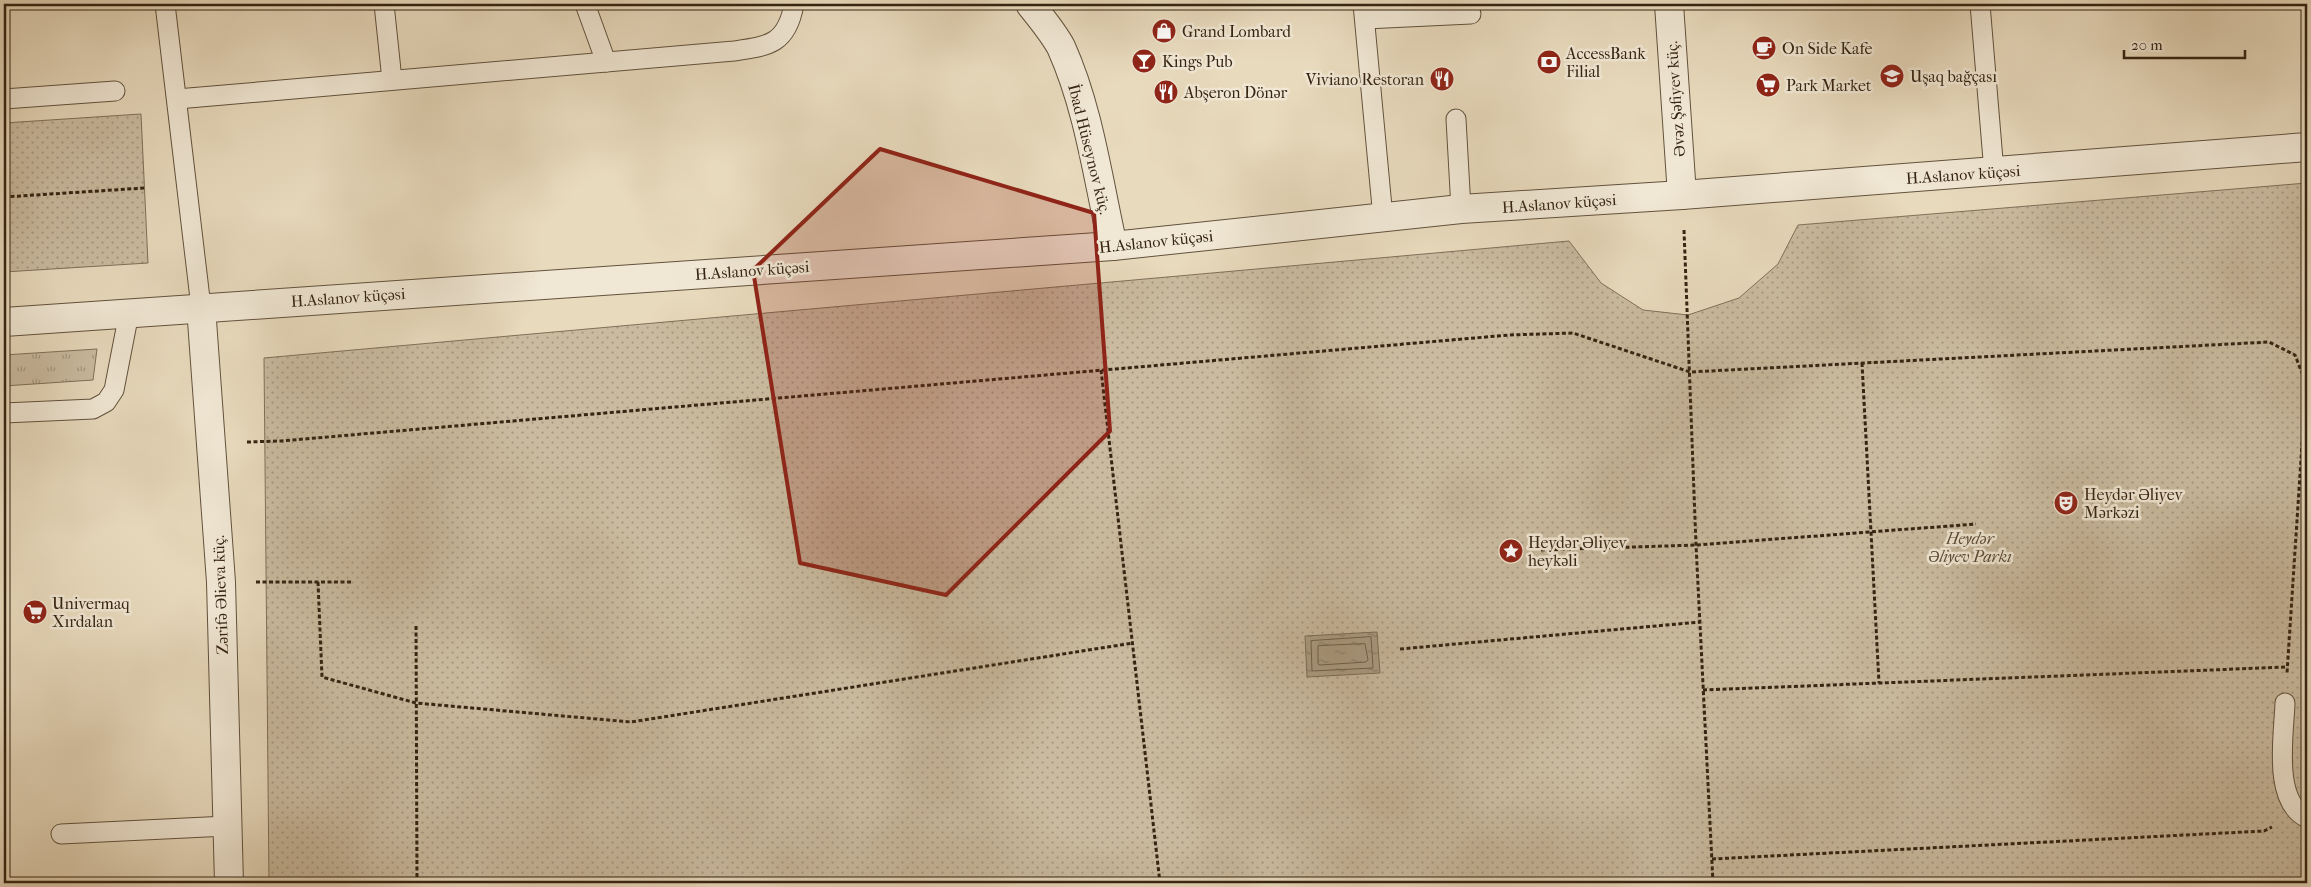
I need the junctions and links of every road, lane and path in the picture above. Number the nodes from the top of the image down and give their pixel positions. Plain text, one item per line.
1 (165, 4) edge
2 (384, 4) edge
3 (585, 4) edge
4 (794, 4) edge
5 (1030, 4) edge
6 (1668, 4) edge
7 (1980, 4) edge
8 (1364, 12) edge
9 (1471, 14) dead end
10 (606, 62) junction
11 (392, 80) junction
12 (115, 91) dead end
13 (4, 99) edge
14 (177, 99) junction
15 (1456, 119) dead end
16 (2307, 147) edge
17 (1994, 172) junction
18 (144, 188) dead end
19 (1682, 195) junction
20 (4, 198) edge
21 (1461, 209) junction
22 (1383, 218) junction
23 (1113, 246) junction
24 (201, 307) junction
25 (129, 313) junction
26 (4, 322) edge
27 (1862, 363) junction
28 (1101, 370) junction
29 (1690, 372) junction
30 (4, 413) edge
31 (211, 442) junction
32 (1976, 524) dead end
33 (1870, 532) junction
34 (1696, 545) junction
35 (1541, 550) dead end
36 (221, 582) junction
37 (318, 582) junction
38 (351, 582) dead end
39 (1700, 622) junction
40 (416, 626) dead end
41 (1133, 643) junction
42 (1400, 649) dead end
43 (2287, 667) junction
44 (1879, 683) junction
45 (1703, 690) junction
46 (416, 703) junction
47 (2285, 703) joint
48 (2304, 816) edge
49 (227, 826) junction
50 (61, 834) dead end
51 (1712, 859) junction
52 (229, 883) edge
53 (417, 883) edge
54 (1160, 883) edge
55 (1713, 883) edge

1 - 14 lane
2 - 11 lane
3 - 10 lane
4 - 10 lane
5 - 23 street, İbad Hüseynov küç.
6 - 19 street, Əvəz Şəfiyev küç.
7 - 17 lane
8 - 9 lane
8 - 22 lane
10 - 11 lane
11 - 14 lane
12 - 13 lane
14 - 24 lane
15 - 21 lane
16 - 17 street, H.Aslanov küçəsi
17 - 19 street, H.Aslanov küçəsi
18 - 20 path
19 - 21 street, H.Aslanov küçəsi
19 - 29 path
21 - 22 street, H.Aslanov küçəsi
22 - 23 street, H.Aslanov küçəsi
23 - 24 street, H.Aslanov küçəsi
24 - 25 street, H.Aslanov küçəsi
24 - 31 street, Zərifə Əlieva küç.
25 - 26 street, H.Aslanov küçəsi
25 - 30 lane
27 - 29 path
27 - 33 path
27 - 43 path
28 - 29 path
28 - 31 path
28 - 41 path
29 - 34 path
31 - 36 street, Zərifə Əlieva küç.
32 - 33 path
33 - 34 path
33 - 44 path
34 - 35 path
34 - 39 path
36 - 37 path
36 - 49 street, Zərifə Əlieva küç.
37 - 38 path
37 - 46 path
39 - 42 path
39 - 45 path
40 - 46 path
41 - 46 path
41 - 54 path
43 - 44 path
43 - 47 path
44 - 45 path
45 - 51 path
46 - 53 path
47 - 48 lane
48 - 51 path
49 - 50 lane
49 - 52 street, Zərifə Əlieva küç.
51 - 55 path

